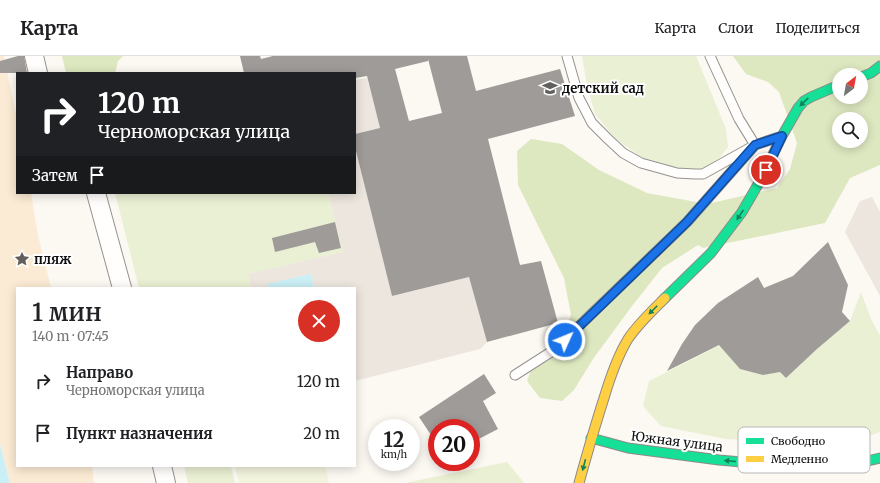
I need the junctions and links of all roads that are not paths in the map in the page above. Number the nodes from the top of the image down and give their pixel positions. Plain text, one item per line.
1 (34, 56) edge
2 (567, 56) edge
3 (710, 56) edge
4 (880, 66) edge
5 (38, 72) edge
6 (868, 74) edge
7 (832, 88) edge
8 (782, 136) junction
9 (755, 145) junction
10 (96, 194) edge
11 (122, 287) edge
12 (515, 375) dead end
13 (591, 438) junction
14 (880, 458) edge
15 (870, 460) edge
16 (738, 462) edge
17 (162, 467) edge
18 (166, 483) edge
19 (579, 483) edge

1 - 5 street
2 - 9 lane
3 - 9 lane
4 - 6 main road
7 -> 8 main road
8 - 9 lane
8 -> 13 main road
9 - 12 lane
10 - 11 street
16 -> 13 main road, Южная улица
13 -> 19 main road
14 -> 15 main road, Южная улица
17 - 18 street

